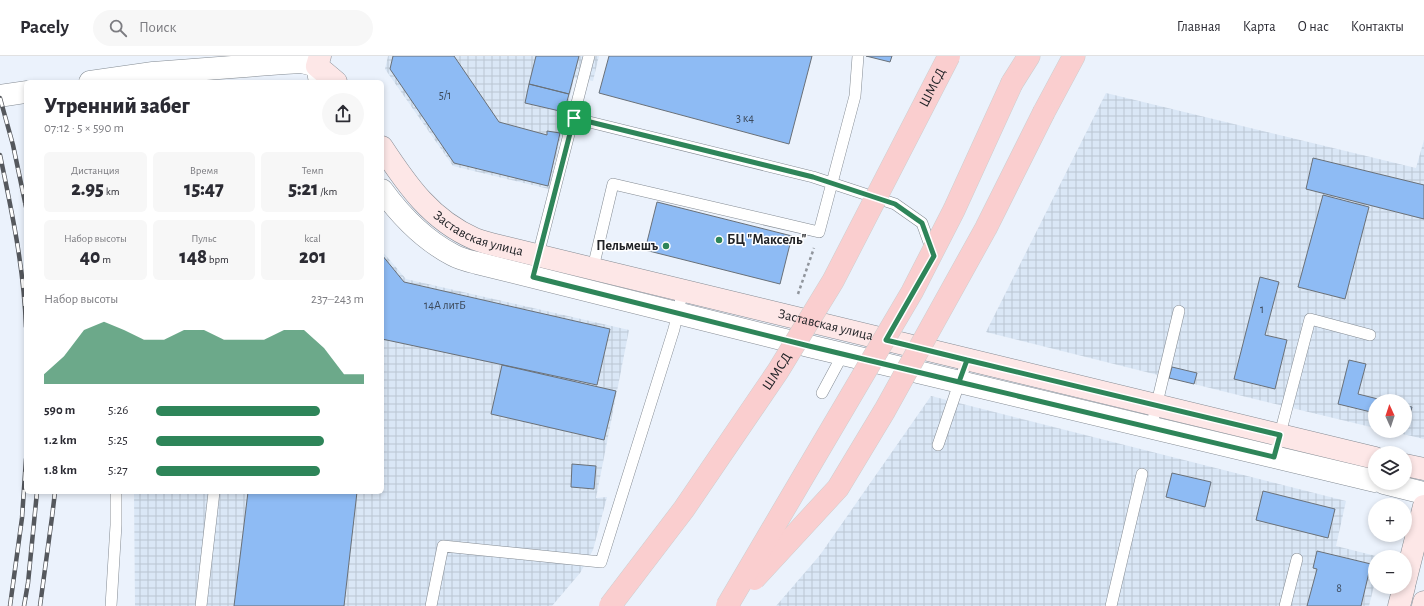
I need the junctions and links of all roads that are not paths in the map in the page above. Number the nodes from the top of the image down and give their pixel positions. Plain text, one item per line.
1 (589, 56) edge
2 (858, 56) edge
3 (949, 56) edge
4 (1029, 56) edge
5 (1074, 56) edge
6 (319, 68) edge
7 (112, 80) edge
8 (334, 80) edge
9 (24, 92) edge
10 (0, 96) edge
11 (574, 118) junction
12 (384, 151) edge
13 (833, 184) junction
14 (384, 193) edge
15 (538, 255) junction
16 (593, 268) junction
17 (533, 277) junction
18 (683, 290) junction
19 (588, 291) junction
20 (1179, 311) dead end
21 (678, 313) junction
22 (1370, 334) dead end
23 (886, 340) junction
24 (843, 354) junction
25 (967, 360) junction
26 (959, 382) junction
27 (822, 393) dead end
28 (1157, 405) junction
29 (1151, 428) junction
30 (1280, 435) junction
31 (938, 444) dead end
32 (1368, 456) edge
33 (1274, 457) junction
34 (1412, 466) edge
35 (1424, 469) edge
36 (1142, 474) dead end
37 (1368, 479) edge
38 (1412, 489) edge
39 (1424, 492) edge
40 (116, 494) edge
41 (214, 494) edge
42 (1424, 506) edge
43 (1412, 554) edge
44 (1297, 559) dead end
45 (1402, 594) edge
46 (1424, 602) edge
47 (111, 606) edge
48 (201, 606) edge
49 (431, 606) edge
50 (610, 606) edge
51 (728, 606) edge
52 (1111, 606) edge
53 (1285, 606) edge
54 (1399, 606) edge
55 (1423, 606) edge

1 - 11 lane
2 - 13 lane
3 - 50 main road, ШМСД, bridge
4 - 51 main road, bridge
5 - 51 main road, bridge
6 - 7 street
6 - 8 street
9 - 10 street
11 - 13 lane
11 - 15 lane
12 - 15 street, Заставская улица
13 - 16 lane
13 - 23 lane
14 - 17 street, Заставская улица
15 - 16 street, Заставская улица
15 - 17 lane
16 - 18 street, Заставская улица
16 - 19 lane
17 - 19 street, Заставская улица
18 - 21 lane
18 - 23 street, Заставская улица
19 - 21 street, Заставская улица
20 - 28 lane
21 - 24 street, Заставская улица
21 - 49 lane
22 - 30 lane
23 - 25 street, Заставская улица
24 - 26 street, Заставская улица
24 - 27 lane
25 - 26 lane
25 - 28 street, Заставская улица
26 - 29 street, Заставская улица
26 - 31 lane
28 - 29 lane
28 - 30 street, Заставская улица
29 - 33 street, Заставская улица
30 - 32 street, Заставская улица
30 - 33 lane
33 - 37 street, Заставская улица
34 - 35 street
36 - 52 lane
38 - 39 street
40 - 47 lane
41 - 48 lane
42 - 43 street
44 - 53 lane
45 - 54 street
46 - 55 street

